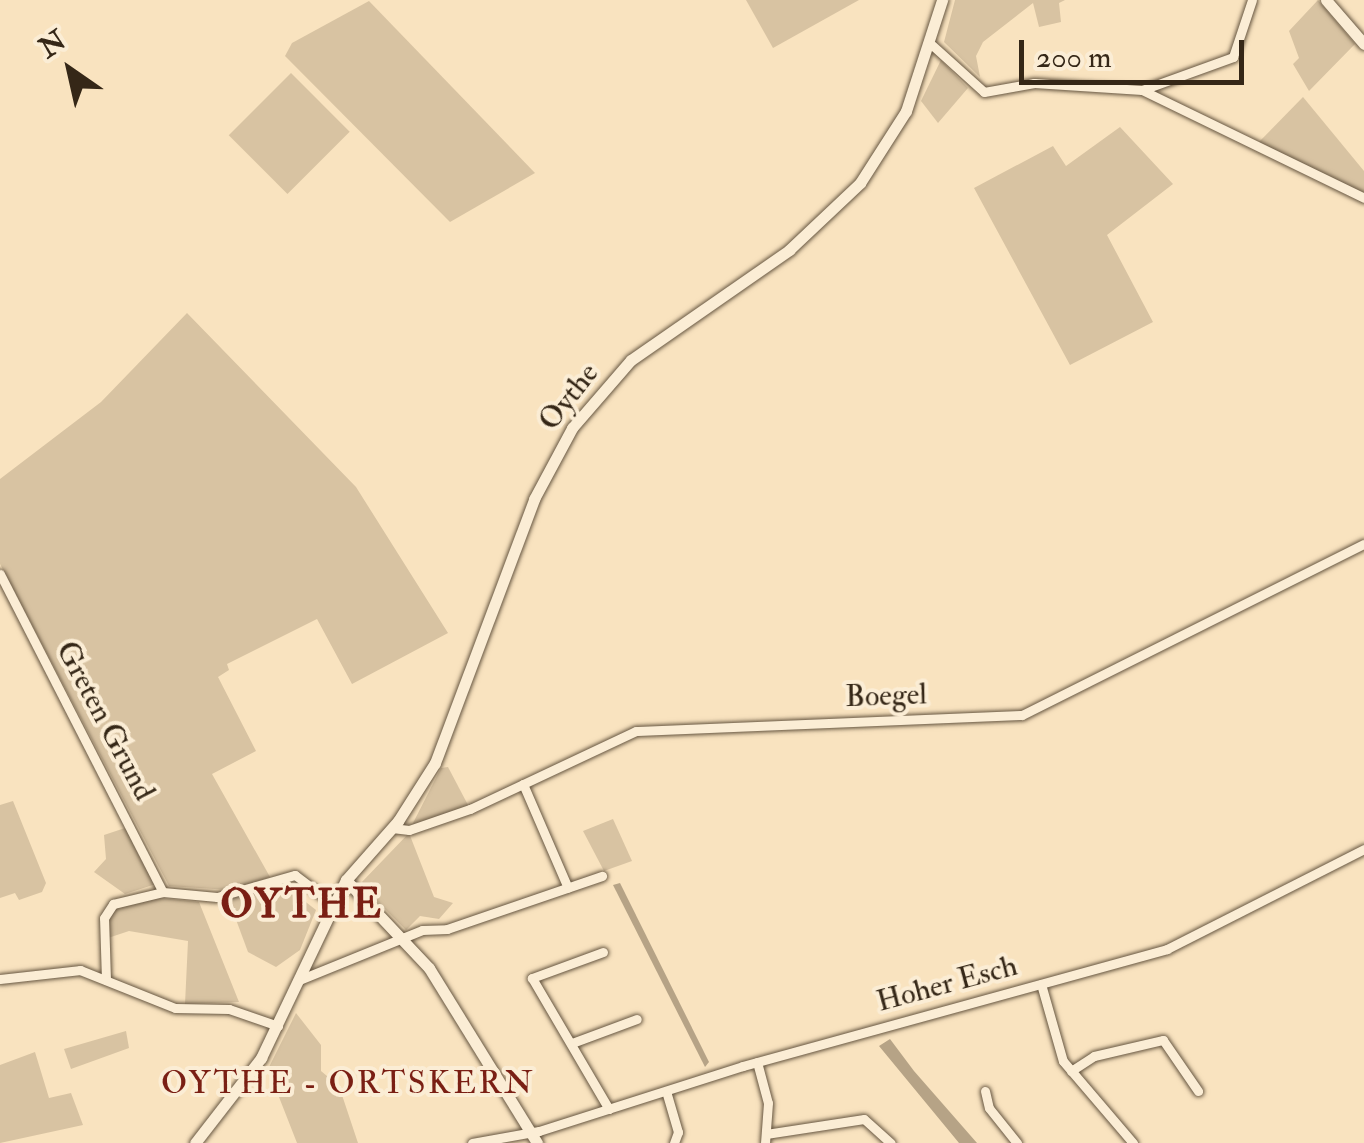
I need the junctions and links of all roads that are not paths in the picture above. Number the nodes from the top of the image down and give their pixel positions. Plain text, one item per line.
1 (942, 0) edge
2 (1252, 0) edge
3 (1326, 0) edge
4 (1364, 44) edge
5 (932, 45) junction
6 (1142, 90) junction
7 (1364, 198) edge
8 (1364, 544) edge
9 (0, 574) edge
10 (523, 784) junction
11 (392, 828) junction
12 (1364, 849) edge
13 (602, 876) dead end
14 (346, 880) junction
15 (568, 888) junction
16 (163, 892) junction
17 (332, 903) junction
18 (406, 939) junction
19 (603, 952) dead end
20 (0, 979) edge
21 (106, 980) junction
22 (299, 980) junction
23 (1041, 984) junction
24 (637, 1019) dead end
25 (278, 1026) junction
26 (572, 1043) junction
27 (757, 1062) junction
28 (1071, 1071) junction
29 (666, 1091) junction
30 (1198, 1091) dead end
31 (985, 1092) dead end
32 (609, 1109) junction
33 (529, 1132) junction
34 (765, 1139) edge
35 (195, 1143) edge
36 (472, 1143) edge
37 (537, 1143) edge
38 (674, 1143) edge
39 (891, 1143) edge
40 (1018, 1143) edge
41 (1133, 1143) edge

1 - 5 main road, Oythe
2 - 6 street
3 - 4 main road
5 - 6 street
5 - 11 main road, Oythe
6 - 7 street
8 - 10 street, Boegel
9 - 16 street, Greten Grund
10 - 11 street, Boegel
10 - 15 street
11 - 14 main road, Oythe
12 - 23 street, Hoher Esch
13 - 15 street
14 - 17 main road, Oythe
14 - 18 main road
15 - 18 street
16 - 17 street
16 - 21 street
17 - 22 main road, Oythe
18 - 22 street
18 - 33 main road
19 - 26 street
20 - 21 street
21 - 25 street
22 - 25 main road, Oythe
23 - 27 street, Hoher Esch
23 - 28 street
24 - 26 street
25 - 35 main road, Oythe
26 - 32 street
27 - 29 street, Hoher Esch
27 - 34 street
28 - 30 street
28 - 41 street
29 - 32 street, Hoher Esch
29 - 38 street
31 - 40 street
32 - 33 street, Hoher Esch
33 - 36 street, Hoher Esch
33 - 37 main road
34 - 39 street

